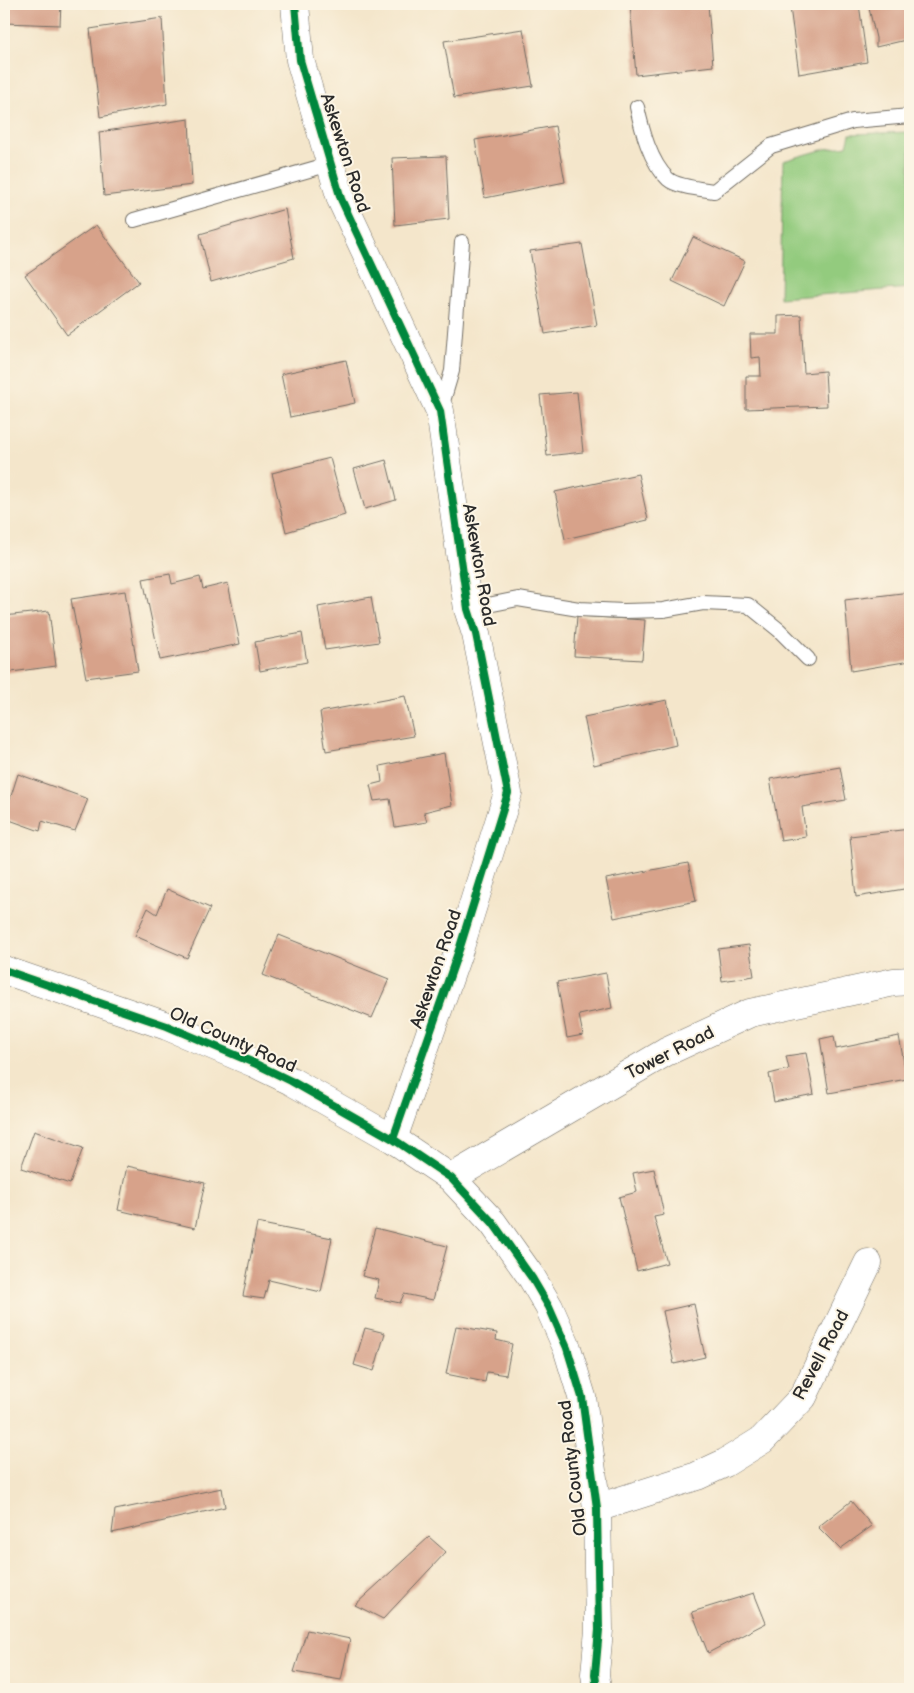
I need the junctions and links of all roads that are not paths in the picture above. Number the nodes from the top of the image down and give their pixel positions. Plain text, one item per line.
1 (295, 4) edge
2 (637, 107) dead end
3 (910, 116) edge
4 (330, 164) junction
5 (134, 220) dead end
6 (462, 242) dead end
7 (440, 411) junction
8 (468, 609) junction
9 (808, 659) dead end
10 (4, 970) edge
11 (910, 980) edge
12 (393, 1139) junction
13 (451, 1178) junction
14 (868, 1263) dead end
15 (596, 1508) junction
16 (597, 1689) edge

1 - 4 street, Askewton Road
2 - 3 lane
4 - 5 lane
4 - 7 street, Askewton Road
6 - 7 lane
7 - 8 street, Askewton Road
8 - 9 lane
8 - 12 street, Askewton Road
10 - 12 street, Old County Road
11 - 13 street, Tower Road
12 - 13 street, Old County Road
13 - 15 street, Old County Road
14 - 15 street, Revell Road
15 - 16 street, Old County Road

